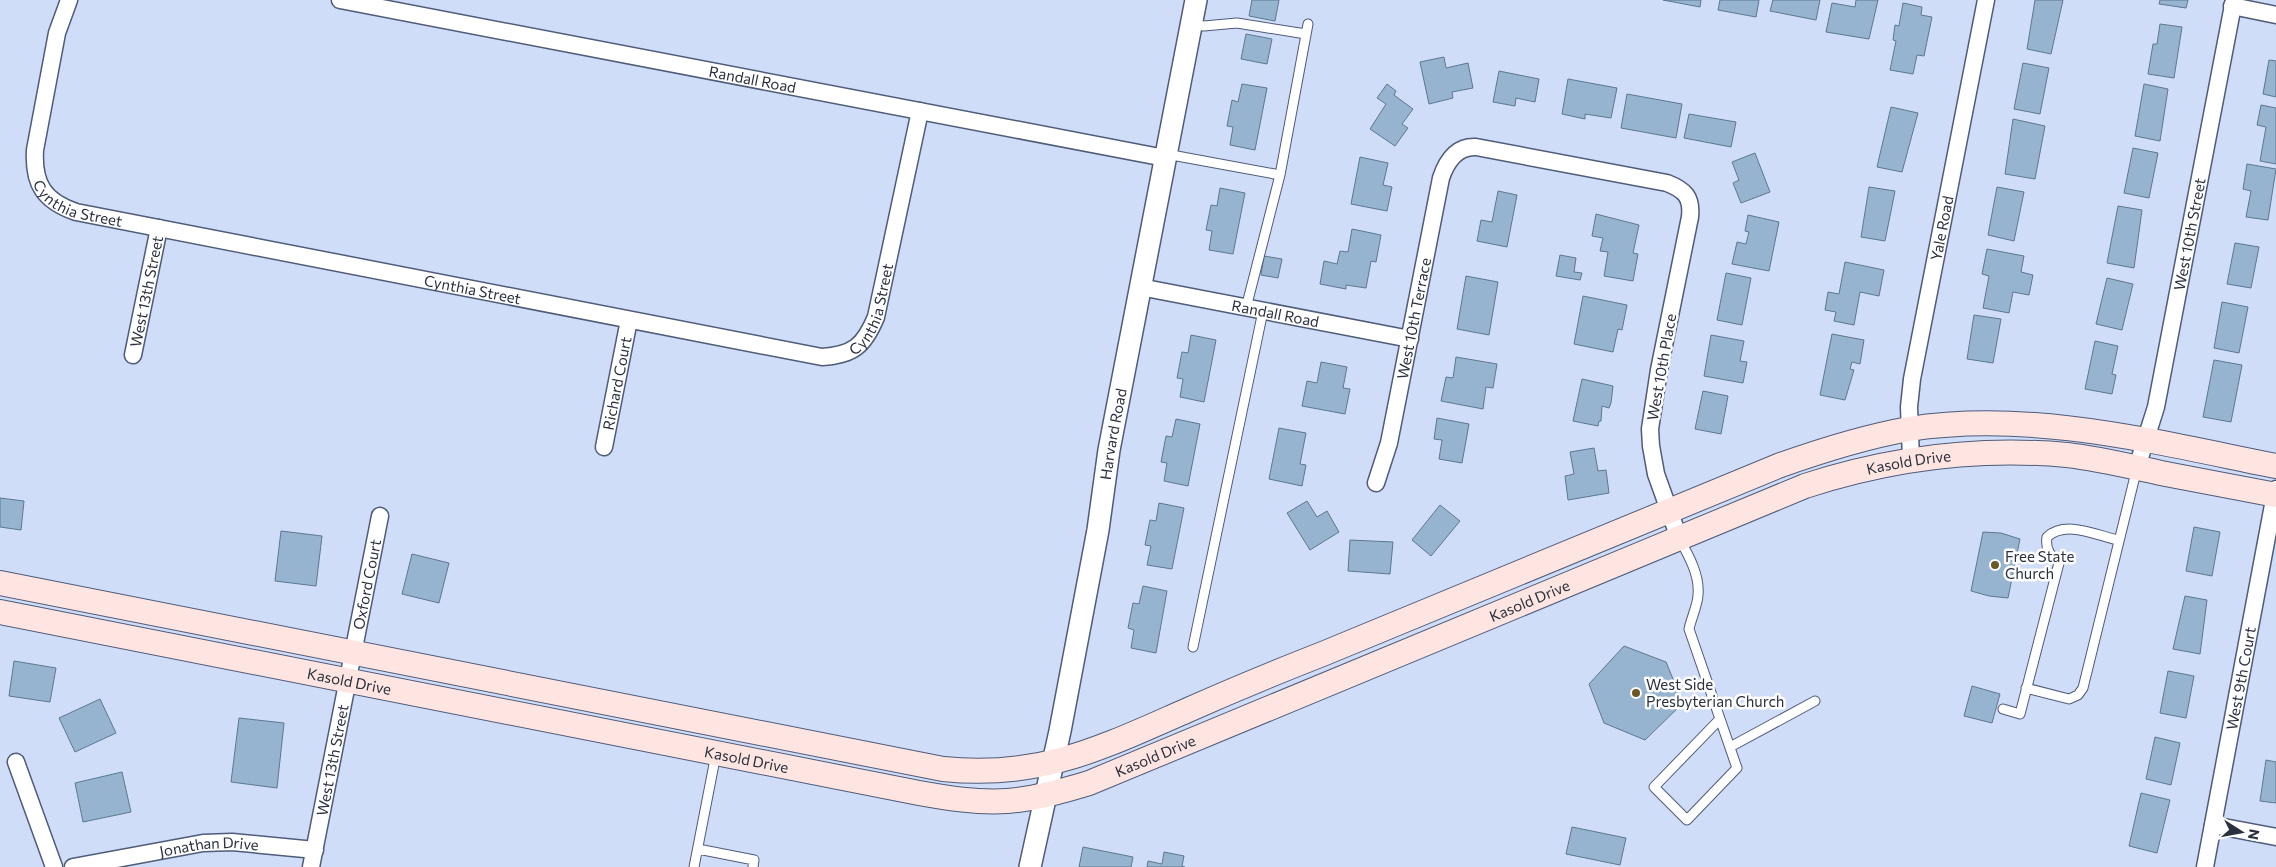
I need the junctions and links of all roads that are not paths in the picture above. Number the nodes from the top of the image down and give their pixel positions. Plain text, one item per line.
1 (69, 0) edge
2 (340, 0) edge
3 (1196, 0) edge
4 (1986, 0) edge
5 (2233, 3) edge
6 (2276, 15) edge
7 (1191, 24) junction
8 (1308, 24) dead end
9 (1306, 34) junction
10 (920, 111) junction
11 (1166, 156) junction
12 (1453, 156) joint
13 (1280, 175) junction
14 (159, 228) junction
15 (1140, 287) junction
16 (1246, 308) junction
17 (1263, 311) junction
18 (630, 320) junction
19 (1410, 339) junction
20 (133, 355) dead end
21 (1909, 429) junction
22 (2146, 441) junction
23 (604, 447) dead end
24 (1911, 459) junction
25 (2276, 466) edge
26 (2137, 467) junction
27 (1376, 483) dead end
28 (2276, 493) edge
29 (1669, 511) junction
30 (380, 516) dead end
31 (1679, 538) junction
32 (2118, 540) junction
33 (0, 583) edge
34 (0, 612) edge
35 (1193, 647) dead end
36 (353, 653) junction
37 (348, 680) junction
38 (2026, 688) junction
39 (1815, 701) dead end
40 (2003, 710) dead end
41 (1720, 720) junction
42 (1730, 747) junction
43 (717, 752) junction
44 (16, 762) dead end
45 (1053, 763) junction
46 (1045, 796) junction
47 (2213, 825) junction
48 (2276, 837) edge
49 (698, 849) junction
50 (315, 850) junction
51 (54, 867) edge
52 (74, 867) edge
53 (311, 867) edge
54 (694, 867) edge
55 (752, 867) edge
56 (1030, 867) edge
57 (2205, 867) edge

1 - 14 street, Cynthia Street
2 - 10 street, Randall Road
3 - 7 street, Harvard Road
4 - 21 street, Yale Road
5 - 6 street
5 - 22 street, West 10th Street
7 - 9 lane
7 - 11 street, Harvard Road
8 - 9 lane
9 - 13 lane
10 - 11 street, Randall Road
10 - 18 street, Cynthia Street
11 - 13 lane
11 - 15 street, Harvard Road
12 - 19 street, West 10th Terrace
12 - 29 street, West 10th Place
13 - 16 lane
14 - 18 street, Cynthia Street
14 - 20 street, West 13th Street
15 - 16 street, Randall Road
15 - 45 street, Harvard Road
16 - 17 street, Randall Road
17 - 19 street, Randall Road
17 - 35 lane
18 - 23 street, Richard Court
19 - 27 street, West 10th Terrace
21 - 22 main road, Kasold Drive
21 - 24 street, Yale Road
21 - 29 main road, Kasold Drive
22 - 25 main road, Kasold Drive
22 - 26 street, West 10th Street
24 - 26 main road, Kasold Drive
24 - 31 main road, Kasold Drive
26 - 28 main road, Kasold Drive
26 - 32 lane
28 - 47 street, West 9th Court
29 - 31 street, West 10th Place
29 - 45 main road, Kasold Drive
30 - 36 street, Oxford Court
31 - 41 lane
31 - 46 main road, Kasold Drive
32 - 38 lane
32 - 38 lane
33 - 36 main road, Kasold Drive
34 - 37 main road, Kasold Drive
36 - 37 street, West 13th Street
36 - 45 main road, Kasold Drive
37 - 43 main road, Kasold Drive
37 - 50 street, West 13th Street
38 - 40 lane
39 - 42 lane
41 - 42 lane
41 - 42 lane
43 - 46 main road, Kasold Drive
43 - 49 lane
44 - 51 street
45 - 46 street, Harvard Road
46 - 56 street, Harvard Road
47 - 48 street
47 - 57 street, West 9th Court
49 - 54 lane
49 - 55 lane
50 - 52 street, Jonathan Drive
50 - 53 street, West 13th Street

